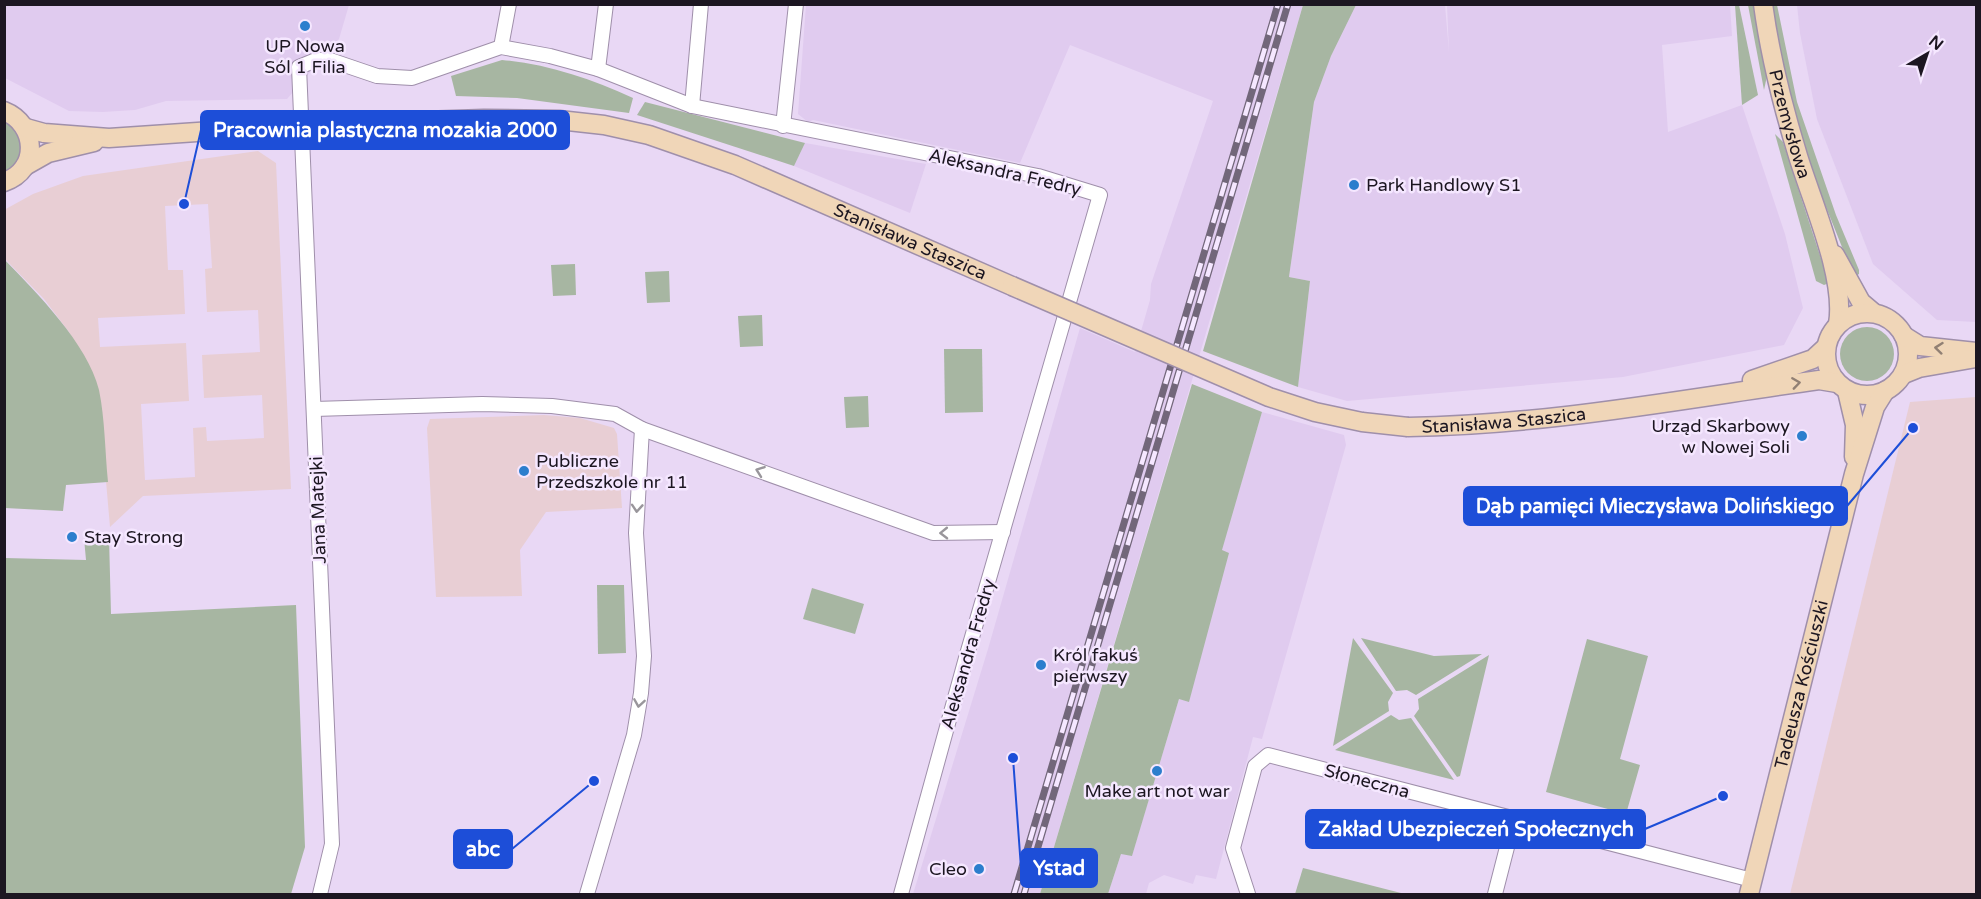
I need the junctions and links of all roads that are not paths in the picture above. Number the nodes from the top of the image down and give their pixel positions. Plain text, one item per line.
1 (509, 4) edge
2 (606, 4) edge
3 (701, 4) edge
4 (796, 4) edge
5 (1762, 4) edge
6 (501, 47) junction
7 (598, 69) junction
8 (692, 106) junction
9 (4, 111) edge
10 (302, 125) junction
11 (783, 126) junction
12 (26, 128) junction
13 (109, 138) junction
14 (26, 166) junction
15 (4, 182) edge
16 (1827, 241) junction
17 (1874, 313) junction
18 (1838, 324) junction
19 (1904, 336) junction
20 (1826, 347) junction
21 (1977, 352) edge
22 (1977, 358) edge
23 (1904, 374) junction
24 (1842, 387) junction
25 (1885, 392) junction
26 (1696, 398) junction
27 (314, 409) junction
28 (642, 429) junction
29 (1854, 474) junction
30 (1003, 532) junction
31 (1514, 820) junction
32 (1751, 887) edge
33 (320, 894) edge
34 (587, 894) edge
35 (901, 894) edge
36 (1248, 894) edge
37 (1495, 894) edge

1 - 6 street
2 - 7 street
3 - 8 street
4 - 11 street
5 - 16 street, Przemysłowa
6 - 7 street, Aleksandra Fredry
6 - 10 street, Aleksandra Fredry
7 - 8 street, Aleksandra Fredry
8 - 11 street, Aleksandra Fredry
9 - 12 street
10 - 13 street, Stanisława Staszica
10 - 26 street, Stanisława Staszica, bridge
10 - 27 street, Jana Matejki
11 - 30 street, Aleksandra Fredry
12 - 13 street, Stanisława Staszica
12 - 14 street
13 - 14 street, Stanisława Staszica
14 - 15 street, Stanisława Staszica
16 - 17 street, Przemysłowa
16 - 18 street, Przemysłowa
17 - 18 street
17 - 19 street
18 - 20 street
21 -> 19 street
19 - 23 street
20 - 24 street
20 - 26 street, Stanisława Staszica
22 - 23 street
23 - 25 street
24 - 25 street
26 -> 24 street, Stanisława Staszica
24 - 29 street, Tadeusza Kościuszki
25 - 29 street, Tadeusza Kościuszki
27 - 28 street
27 - 33 street, Jana Matejki
30 -> 28 street
28 -> 34 street
29 - 32 street, Tadeusza Kościuszki
30 - 35 street, Aleksandra Fredry
31 - 32 street, Słoneczna
31 - 36 street, Słoneczna
31 - 37 street

